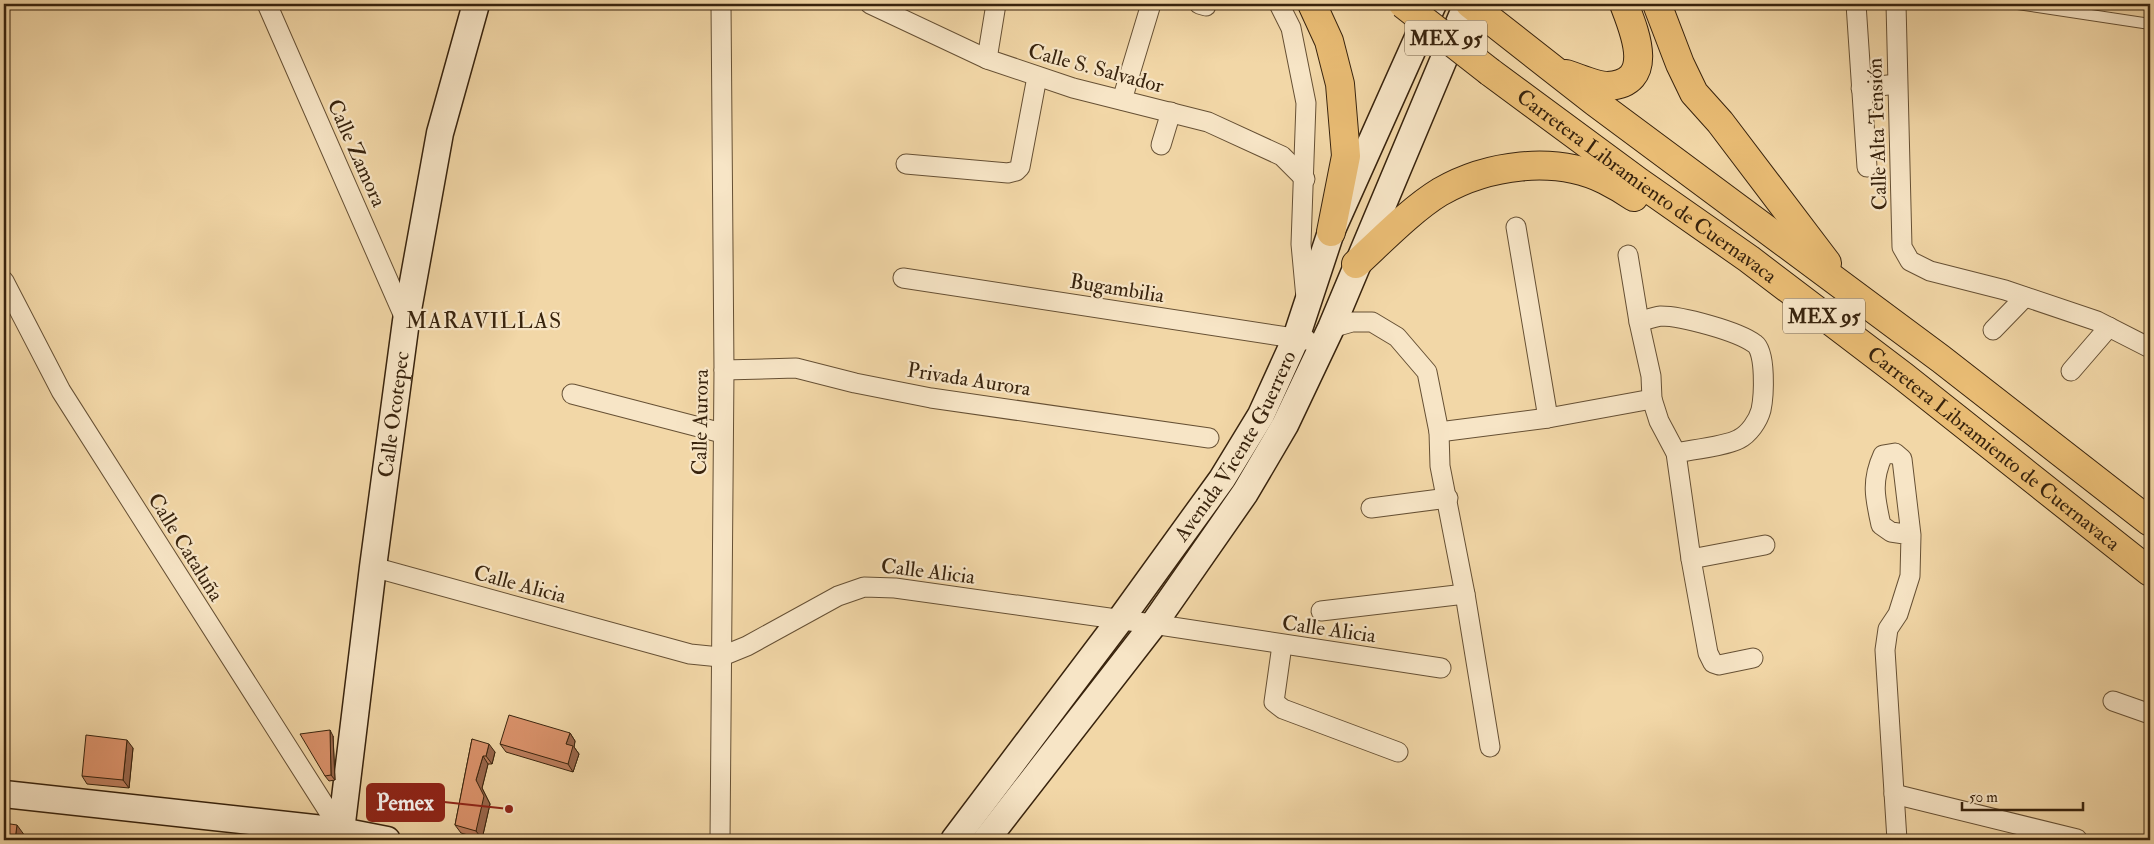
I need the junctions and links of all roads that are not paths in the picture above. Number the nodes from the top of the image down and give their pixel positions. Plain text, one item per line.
1 (267, 4) edge
2 (476, 4) edge
3 (721, 4) edge
4 (870, 4) edge
5 (996, 4) edge
6 (1151, 4) edge
7 (1279, 4) edge
8 (1312, 4) edge
9 (1403, 4) edge
10 (1433, 4) edge
11 (1469, 4) edge
12 (1624, 4) edge
13 (1657, 4) edge
14 (1856, 4) edge
15 (1896, 4) edge
16 (2018, 4) edge
17 (2150, 24) edge
18 (987, 59) junction
19 (1555, 71) junction
20 (1037, 76) junction
21 (1897, 84) junction
22 (1861, 88) junction
23 (1122, 100) junction
24 (1171, 112) junction
25 (1161, 145) dead end
26 (906, 164) dead end
27 (1867, 166) dead end
28 (1305, 179) junction
29 (1352, 182) junction
30 (1384, 197) junction
31 (1516, 227) dead end
32 (1331, 232) junction
33 (1712, 233) junction
34 (1628, 255) dead end
35 (1356, 264) junction
36 (903, 278) dead end
37 (4, 281) edge
38 (1846, 288) junction
39 (2025, 297) junction
40 (1306, 301) junction
41 (406, 321) junction
42 (1639, 322) junction
43 (2109, 327) junction
44 (1993, 330) dead end
45 (1327, 336) junction
46 (1296, 338) junction
47 (2150, 348) edge
48 (724, 370) junction
49 (2071, 370) dead end
50 (572, 394) dead end
51 (1652, 399) junction
52 (1548, 418) junction
53 (1439, 432) junction
54 (722, 433) junction
55 (1209, 438) dead end
56 (1676, 453) junction
57 (1448, 498) junction
58 (1371, 508) dead end
59 (2150, 522) edge
60 (1910, 535) junction
61 (1765, 545) dead end
62 (1691, 560) junction
63 (373, 566) junction
64 (2150, 572) edge
65 (1465, 594) junction
66 (1321, 611) dead end
67 (1120, 620) junction
68 (1153, 625) junction
69 (1282, 645) junction
70 (720, 657) junction
71 (1753, 658) dead end
72 (1441, 668) dead end
73 (2113, 701) dead end
74 (2150, 714) edge
75 (1490, 747) dead end
76 (1398, 752) dead end
77 (4, 794) edge
78 (1894, 794) junction
79 (341, 832) junction
80 (297, 834) edge
81 (387, 840) edge
82 (720, 840) edge
83 (954, 840) edge
84 (986, 840) edge
85 (1897, 840) edge
86 (2078, 840) edge

1 - 41 street, Calle Zamora
2 - 41 main road, Calle Ocotepec
3 - 48 street, Calle Aurora
4 - 18 street, Calle S. Salvador
5 - 18 street
6 - 23 street
7 - 28 street
8 - 32 highway
9 - 33 highway, Carretera Libramiento de Cuernavaca / MEX 95, bridge
10 - 29 main road, Avenida Vicente Guerrero
11 - 19 highway, Carretera Libramiento de Cuernavaca / MEX 95
11 - 30 main road, Avenida Vicente Guerrero
12 - 19 highway
13 - 38 highway
14 - 22 street, Calle Alta Tensión
15 - 21 street, Calle Alta Tensión
16 - 17 lane
18 - 20 street, Calle S. Salvador
19 - 38 highway, Carretera Libramiento de Cuernavaca / MEX 95
20 - 23 street, Calle S. Salvador
20 - 26 street
21 - 22 street
21 - 39 street, Calle Alta Tensión
22 - 27 street, Calle Alta Tensión
23 - 24 street, Calle S. Salvador
24 - 25 street
24 - 28 street, Calle S. Salvador
28 - 40 street
29 - 30 main road
29 - 32 main road, Avenida Vicente Guerrero
30 - 35 main road, Avenida Vicente Guerrero
31 - 52 street
32 - 40 main road, Avenida Vicente Guerrero
33 - 35 highway
33 - 64 highway, Carretera Libramiento de Cuernavaca / MEX 95
34 - 42 street
35 - 45 main road, Avenida Vicente Guerrero
36 - 46 street, Bugambilia
37 - 79 street, Calle Cataluña
38 - 59 highway, Carretera Libramiento de Cuernavaca / MEX 95
39 - 43 street
39 - 44 street
40 - 46 main road, Avenida Vicente Guerrero
41 - 63 main road, Calle Ocotepec
42 - 51 street
42 - 56 street
43 - 47 street
43 - 49 street
45 - 46 street, Bugambilia
45 - 53 street
45 - 68 main road, Avenida Vicente Guerrero
46 - 67 main road, Avenida Vicente Guerrero
48 - 54 street, Calle Aurora
48 - 55 street, Privada Aurora
50 - 54 street
51 - 52 street
51 - 56 street
52 - 53 street
53 - 57 street
54 - 70 street, Calle Aurora
56 - 62 street
57 - 58 street
57 - 65 street
60 - 60 street
60 - 78 street
61 - 62 street
62 - 71 street
63 - 70 street, Calle Alicia
63 - 79 main road, Calle Ocotepec
65 - 66 street
65 - 75 street
67 - 68 street, Calle Alicia
67 - 70 street, Calle Alicia
67 - 83 main road, Avenida Vicente Guerrero
68 - 69 street, Calle Alicia
68 - 84 main road, Avenida Vicente Guerrero
69 - 72 street, Calle Alicia
69 - 76 street
70 - 82 street, Calle Aurora
73 - 74 street
77 - 80 main road
78 - 85 street
78 - 86 street
79 - 80 main road
79 - 81 main road

